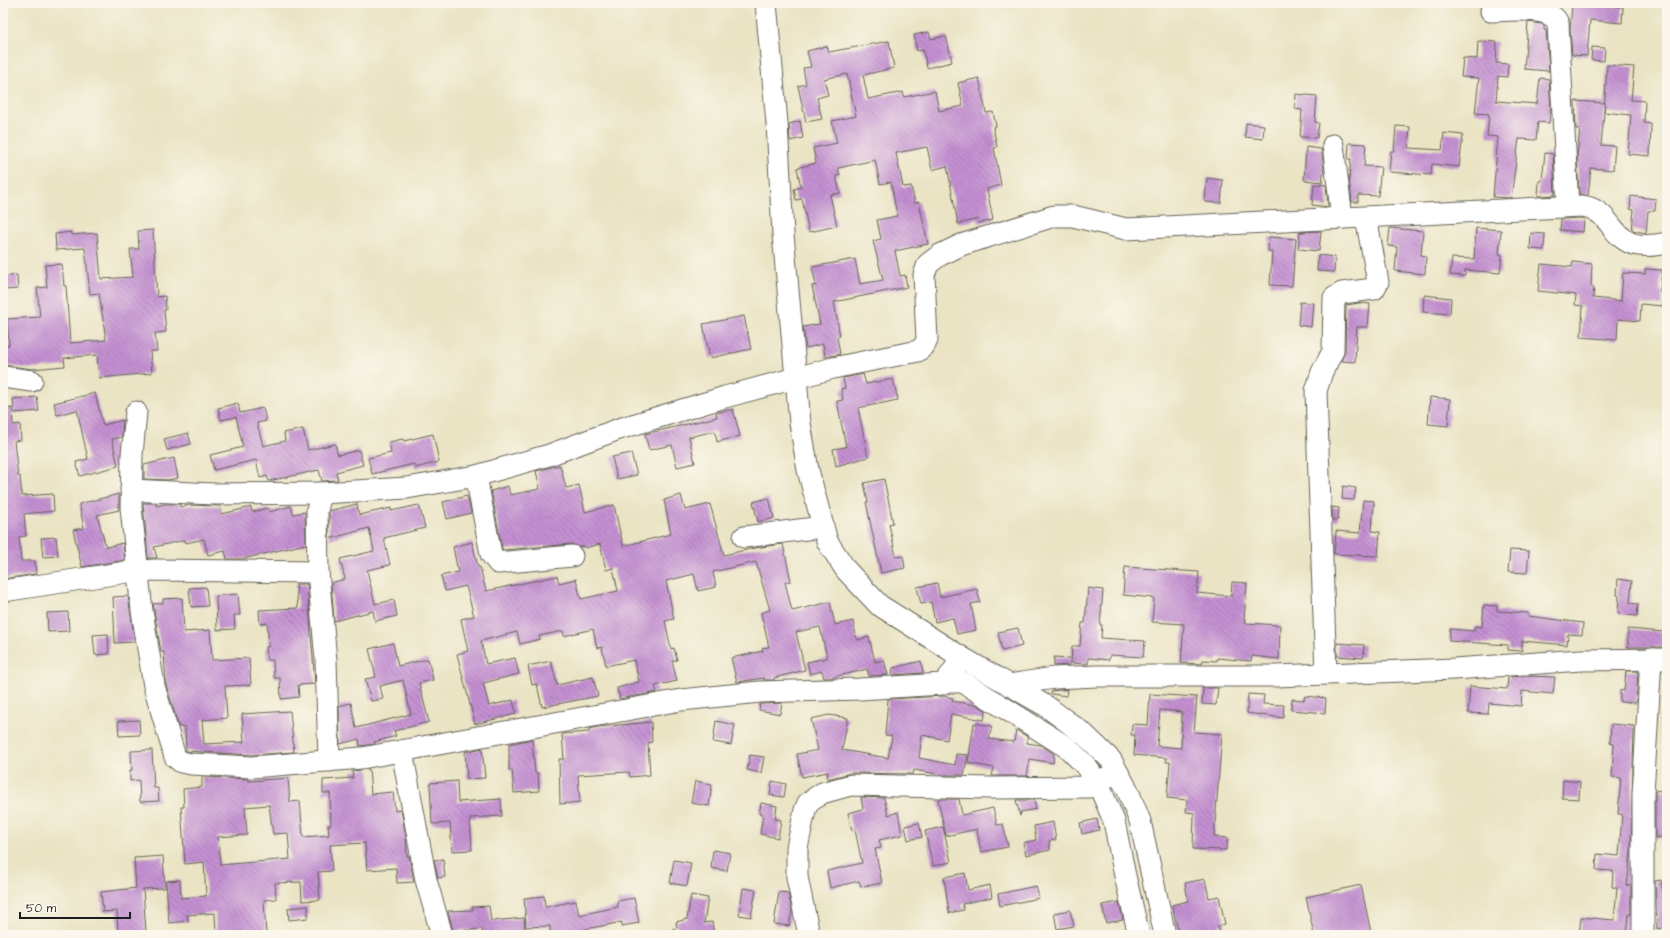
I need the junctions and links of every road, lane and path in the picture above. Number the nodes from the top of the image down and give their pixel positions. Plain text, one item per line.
1 (766, 3) edge
2 (1491, 11) dead end
3 (1333, 145) dead end
4 (1568, 206) junction
5 (1366, 217) junction
6 (1342, 218) junction
7 (1667, 243) edge
8 (3, 377) edge
9 (32, 381) dead end
10 (786, 381) junction
11 (136, 412) dead end
12 (476, 476) junction
13 (131, 490) junction
14 (321, 493) junction
15 (820, 527) junction
16 (744, 537) dead end
17 (572, 556) dead end
18 (138, 571) junction
19 (318, 572) junction
20 (3, 591) edge
21 (1659, 659) edge
22 (955, 668) junction
23 (1326, 674) junction
24 (1009, 685) junction
25 (402, 751) junction
26 (329, 761) junction
27 (1108, 778) junction
28 (442, 935) edge
29 (809, 935) edge
30 (1139, 935) edge
31 (1165, 935) edge
32 (1643, 935) edge

1 - 10 street
2 - 4 street
3 - 6 street
4 - 5 street
4 - 7 street
5 - 6 street
5 - 23 street
6 - 10 street
8 - 9 street
10 - 12 street
10 - 15 street
11 - 13 street
12 - 14 street
12 - 17 street
13 - 14 street
13 - 18 street
14 - 19 street
15 - 16 street
15 - 22 street
18 - 19 street
18 - 20 street
18 - 26 street
19 - 26 street
21 - 23 street
21 - 32 street
22 - 24 street
22 - 25 street
22 - 27 street
23 - 24 street
24 - 27 street
25 - 26 street
25 - 28 street
27 - 29 street
27 - 30 street
27 - 31 street

